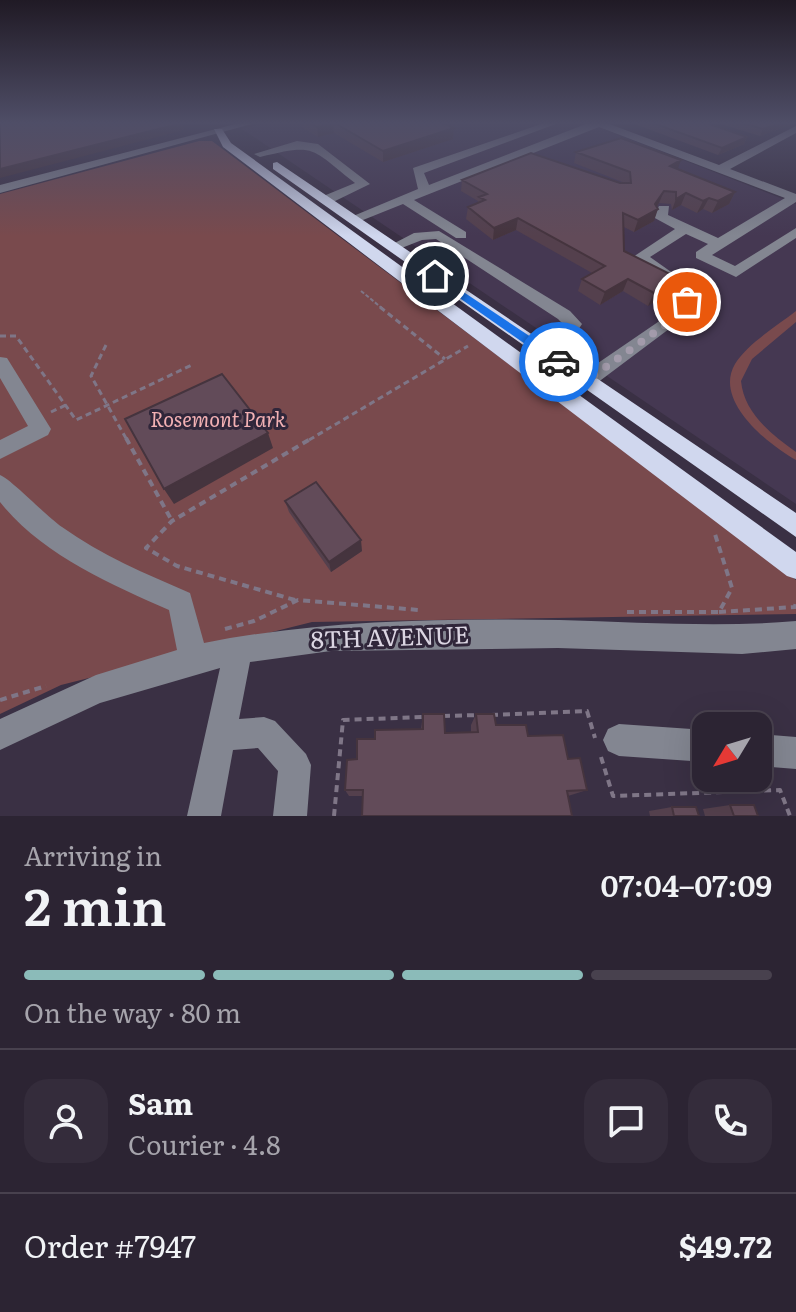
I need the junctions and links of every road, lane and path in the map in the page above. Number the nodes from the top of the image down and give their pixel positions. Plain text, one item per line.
1 (109, 160) edge
2 (247, 160) edge
3 (269, 160) edge
4 (333, 160) edge
5 (448, 160) edge
6 (504, 160) edge
7 (697, 160) edge
8 (737, 160) edge
9 (720, 169) junction
10 (0, 189) edge
11 (425, 191) junction
12 (795, 198) edge
13 (404, 199) junction
14 (326, 200) junction
15 (664, 209) edge
16 (763, 217) junction
17 (353, 219) junction
18 (334, 226) junction
19 (685, 228) junction
20 (796, 231) edge
21 (463, 236) dead end
22 (719, 244) junction
23 (394, 247) junction
24 (361, 291) dead end
25 (0, 336) edge
26 (475, 342) dead end
27 (106, 345) dead end
28 (544, 351) junction
29 (445, 359) junction
30 (0, 363) edge
31 (194, 364) dead end
32 (586, 381) junction
33 (563, 395) junction
34 (107, 406) junction
35 (0, 450) edge
36 (0, 485) edge
37 (172, 521) junction
38 (711, 522) dead end
39 (796, 526) edge
40 (796, 567) edge
41 (298, 600) junction
42 (796, 601) edge
43 (424, 610) dead end
44 (626, 612) dead end
45 (719, 612) junction
46 (796, 635) edge
47 (191, 649) junction
48 (238, 650) junction
49 (0, 735) edge
50 (220, 736) junction
51 (605, 744) junction
52 (692, 746) edge
53 (772, 751) edge
54 (796, 753) edge
55 (204, 816) edge
56 (290, 816) edge
57 (334, 816) edge
58 (790, 816) edge

1 - 10 street
2 - 18 main road
3 - 14 main road
4 - 14 street
5 - 11 street
6 - 11 street
7 - 9 street
8 - 9 street
9 - 12 street
11 - 13 street
12 - 16 street
13 - 17 street
13 - 21 street
14 - 17 main road
15 - 19 street
16 - 20 street
16 - 22 street
17 - 18 main road
17 - 23 main road
18 - 33 main road
19 - 22 street
19 - 32 street
20 - 22 street
23 - 28 main road
23 - 28 street
24 - 29 path
25 - 34 path
26 - 29 path
27 - 34 path
28 - 32 main road
29 - 37 path
30 - 35 street
31 - 34 path
32 - 33 main road
32 - 39 main road
33 - 40 main road
34 - 37 path
36 - 47 street
37 - 41 path
38 - 45 path
41 - 43 path
41 - 47 path
42 - 45 path
44 - 45 path
46 - 48 street, 8TH AVENUE
47 - 48 street, 8TH AVENUE
47 - 49 street, 8TH AVENUE
48 - 50 street
50 - 55 street
50 - 56 street
51 - 52 street
51 - 57 path
51 - 58 path
53 - 54 street

